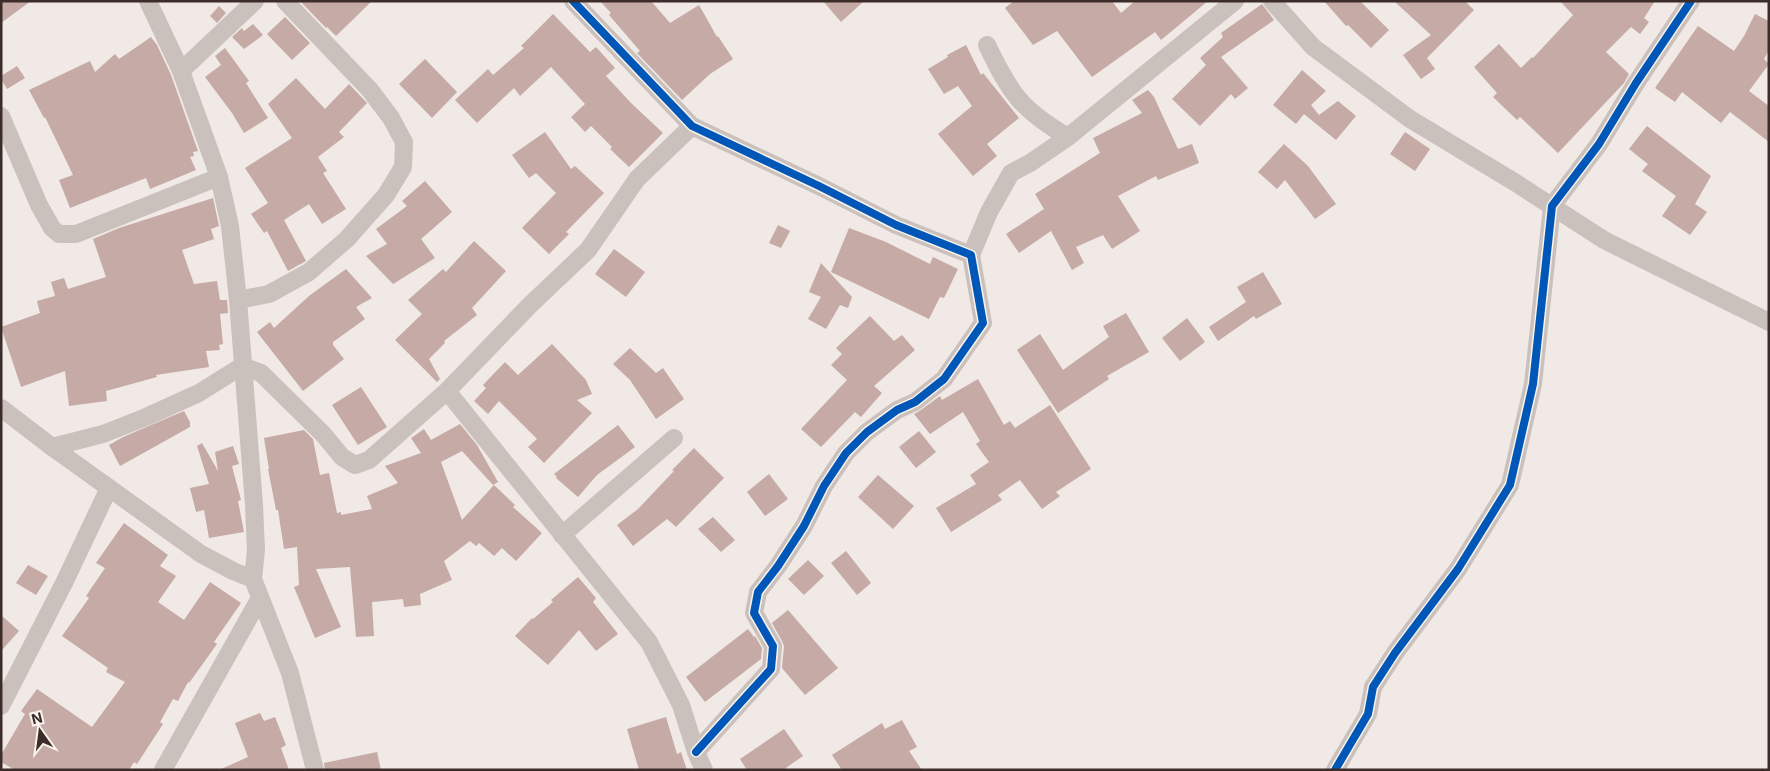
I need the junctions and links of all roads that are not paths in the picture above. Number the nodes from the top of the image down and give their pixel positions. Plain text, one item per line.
1 (148, 1) edge
2 (255, 1) edge
3 (285, 1) edge
4 (572, 1) edge
5 (1235, 1) edge
6 (1272, 1) edge
7 (1691, 1) edge
8 (987, 45) dead end
9 (181, 71) junction
10 (1, 116) edge
11 (692, 126) junction
12 (1068, 137) junction
13 (218, 177) junction
14 (1552, 206) junction
15 (971, 255) junction
16 (238, 300) junction
17 (1769, 322) edge
18 (242, 366) junction
19 (447, 391) junction
20 (1, 408) edge
21 (674, 438) dead end
22 (52, 447) junction
23 (109, 488) junction
24 (562, 535) junction
25 (253, 579) junction
26 (260, 598) junction
27 (1, 706) edge
28 (696, 752) junction
29 (163, 770) edge
30 (315, 770) edge
31 (704, 770) edge
32 (1335, 770) edge

1 - 9 street
2 - 9 street
3 - 16 street
4 - 11 street
5 - 12 street
6 - 14 street
7 - 14 street
8 - 12 street
9 - 13 street
10 - 13 street
11 - 15 street
11 - 19 street
12 - 15 street
13 - 16 street
14 - 17 street
14 - 32 street
15 - 28 street
16 - 18 street
18 - 19 street
18 - 22 street
18 - 25 street
19 - 24 street
20 - 22 street
21 - 24 street
22 - 23 street
23 - 25 street
23 - 27 street
24 - 28 street
25 - 26 street
26 - 29 street
26 - 30 street
28 - 31 street

